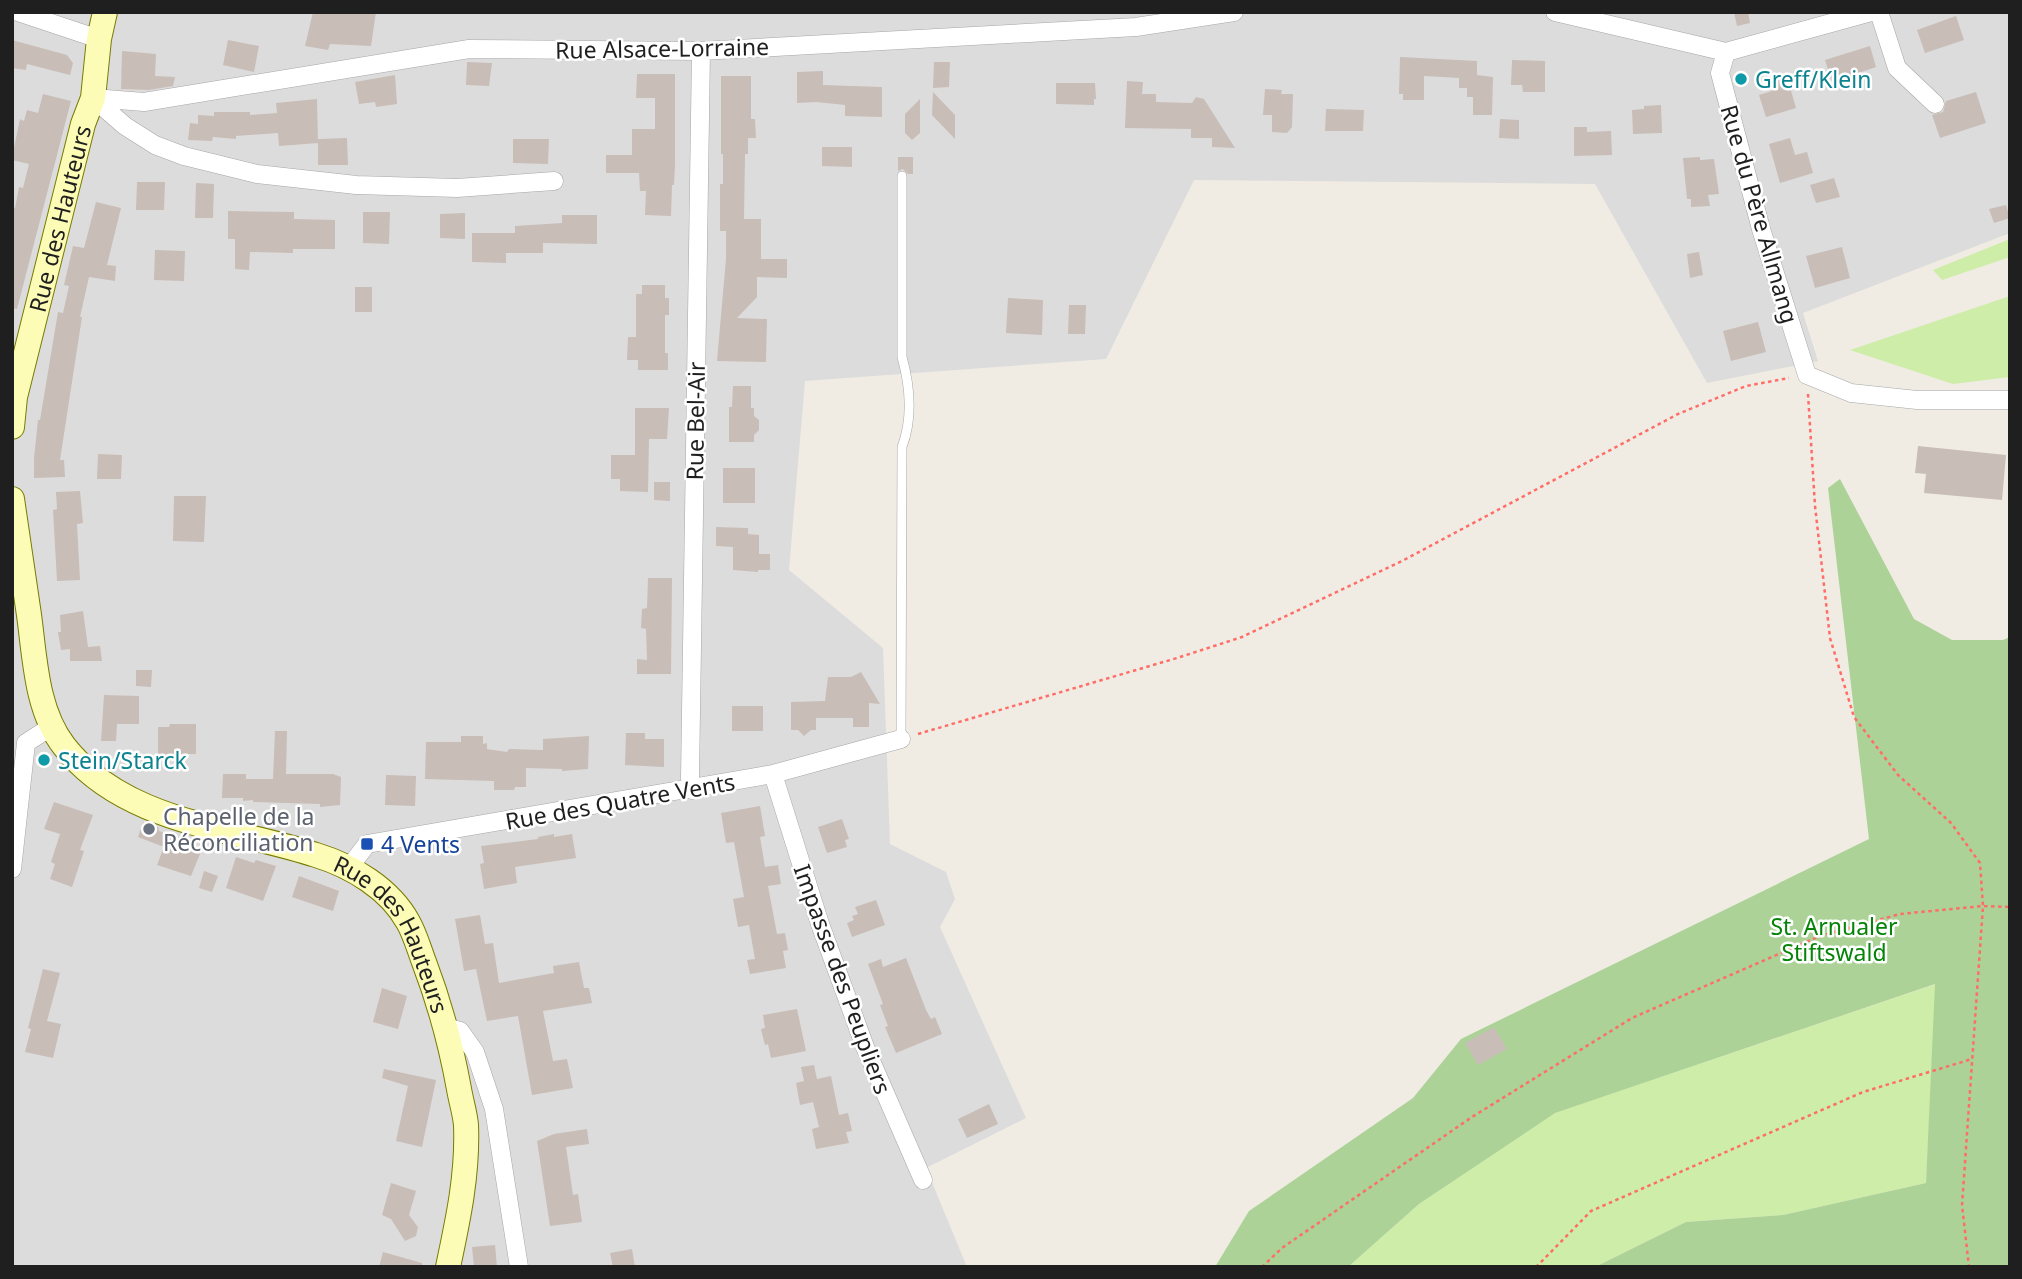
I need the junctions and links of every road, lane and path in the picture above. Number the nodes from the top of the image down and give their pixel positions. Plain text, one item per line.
1 (18, 12) edge
2 (105, 12) edge
3 (1234, 12) edge
4 (1555, 12) edge
5 (1871, 12) edge
6 (1879, 12) edge
7 (1574, 14) edge
8 (99, 39) junction
9 (701, 51) junction
10 (1726, 52) junction
11 (93, 98) junction
12 (1935, 104) dead end
13 (902, 176) dead end
14 (554, 181) dead end
15 (1807, 375) junction
16 (2010, 400) edge
17 (12, 428) edge
18 (12, 499) edge
19 (52, 726) junction
20 (901, 739) junction
21 (19, 741) edge
22 (773, 774) junction
23 (692, 790) junction
24 (12, 869) edge
25 (348, 869) junction
26 (1983, 906) junction
27 (2010, 907) edge
28 (445, 1027) junction
29 (1972, 1059) junction
30 (923, 1180) dead end
31 (449, 1267) edge
32 (519, 1267) edge
33 (1262, 1267) edge
34 (1536, 1267) edge
35 (1969, 1267) edge

1 - 8 street
2 - 8 street, Rue des Hauteurs
3 - 9 street, Rue Alsace-Lorraine
4 - 7 street
5 - 10 street
6 - 12 street
7 - 10 street
8 - 11 street, Rue des Hauteurs
9 - 11 street, Rue Alsace-Lorraine
9 - 23 street, Rue Bel-Air
10 - 15 street, Rue du Père Allmang
11 - 14 street
11 - 17 street, Rue des Hauteurs
13 - 20 lane
15 - 16 street
15 - 20 path
15 - 26 path
18 - 19 street, Rue des Hauteurs
19 - 21 street
19 - 25 street, Rue des Hauteurs
20 - 22 street, Rue des Quatre Vents
21 - 24 street
22 - 23 street, Rue des Quatre Vents
22 - 30 street, Impasse des Peupliers
23 - 25 street, Rue des Quatre Vents
25 - 28 street, Rue des Hauteurs
26 - 27 path
26 - 29 path
26 - 33 path
28 - 31 street, Rue des Hauteurs
28 - 32 street
29 - 34 path
29 - 35 path

